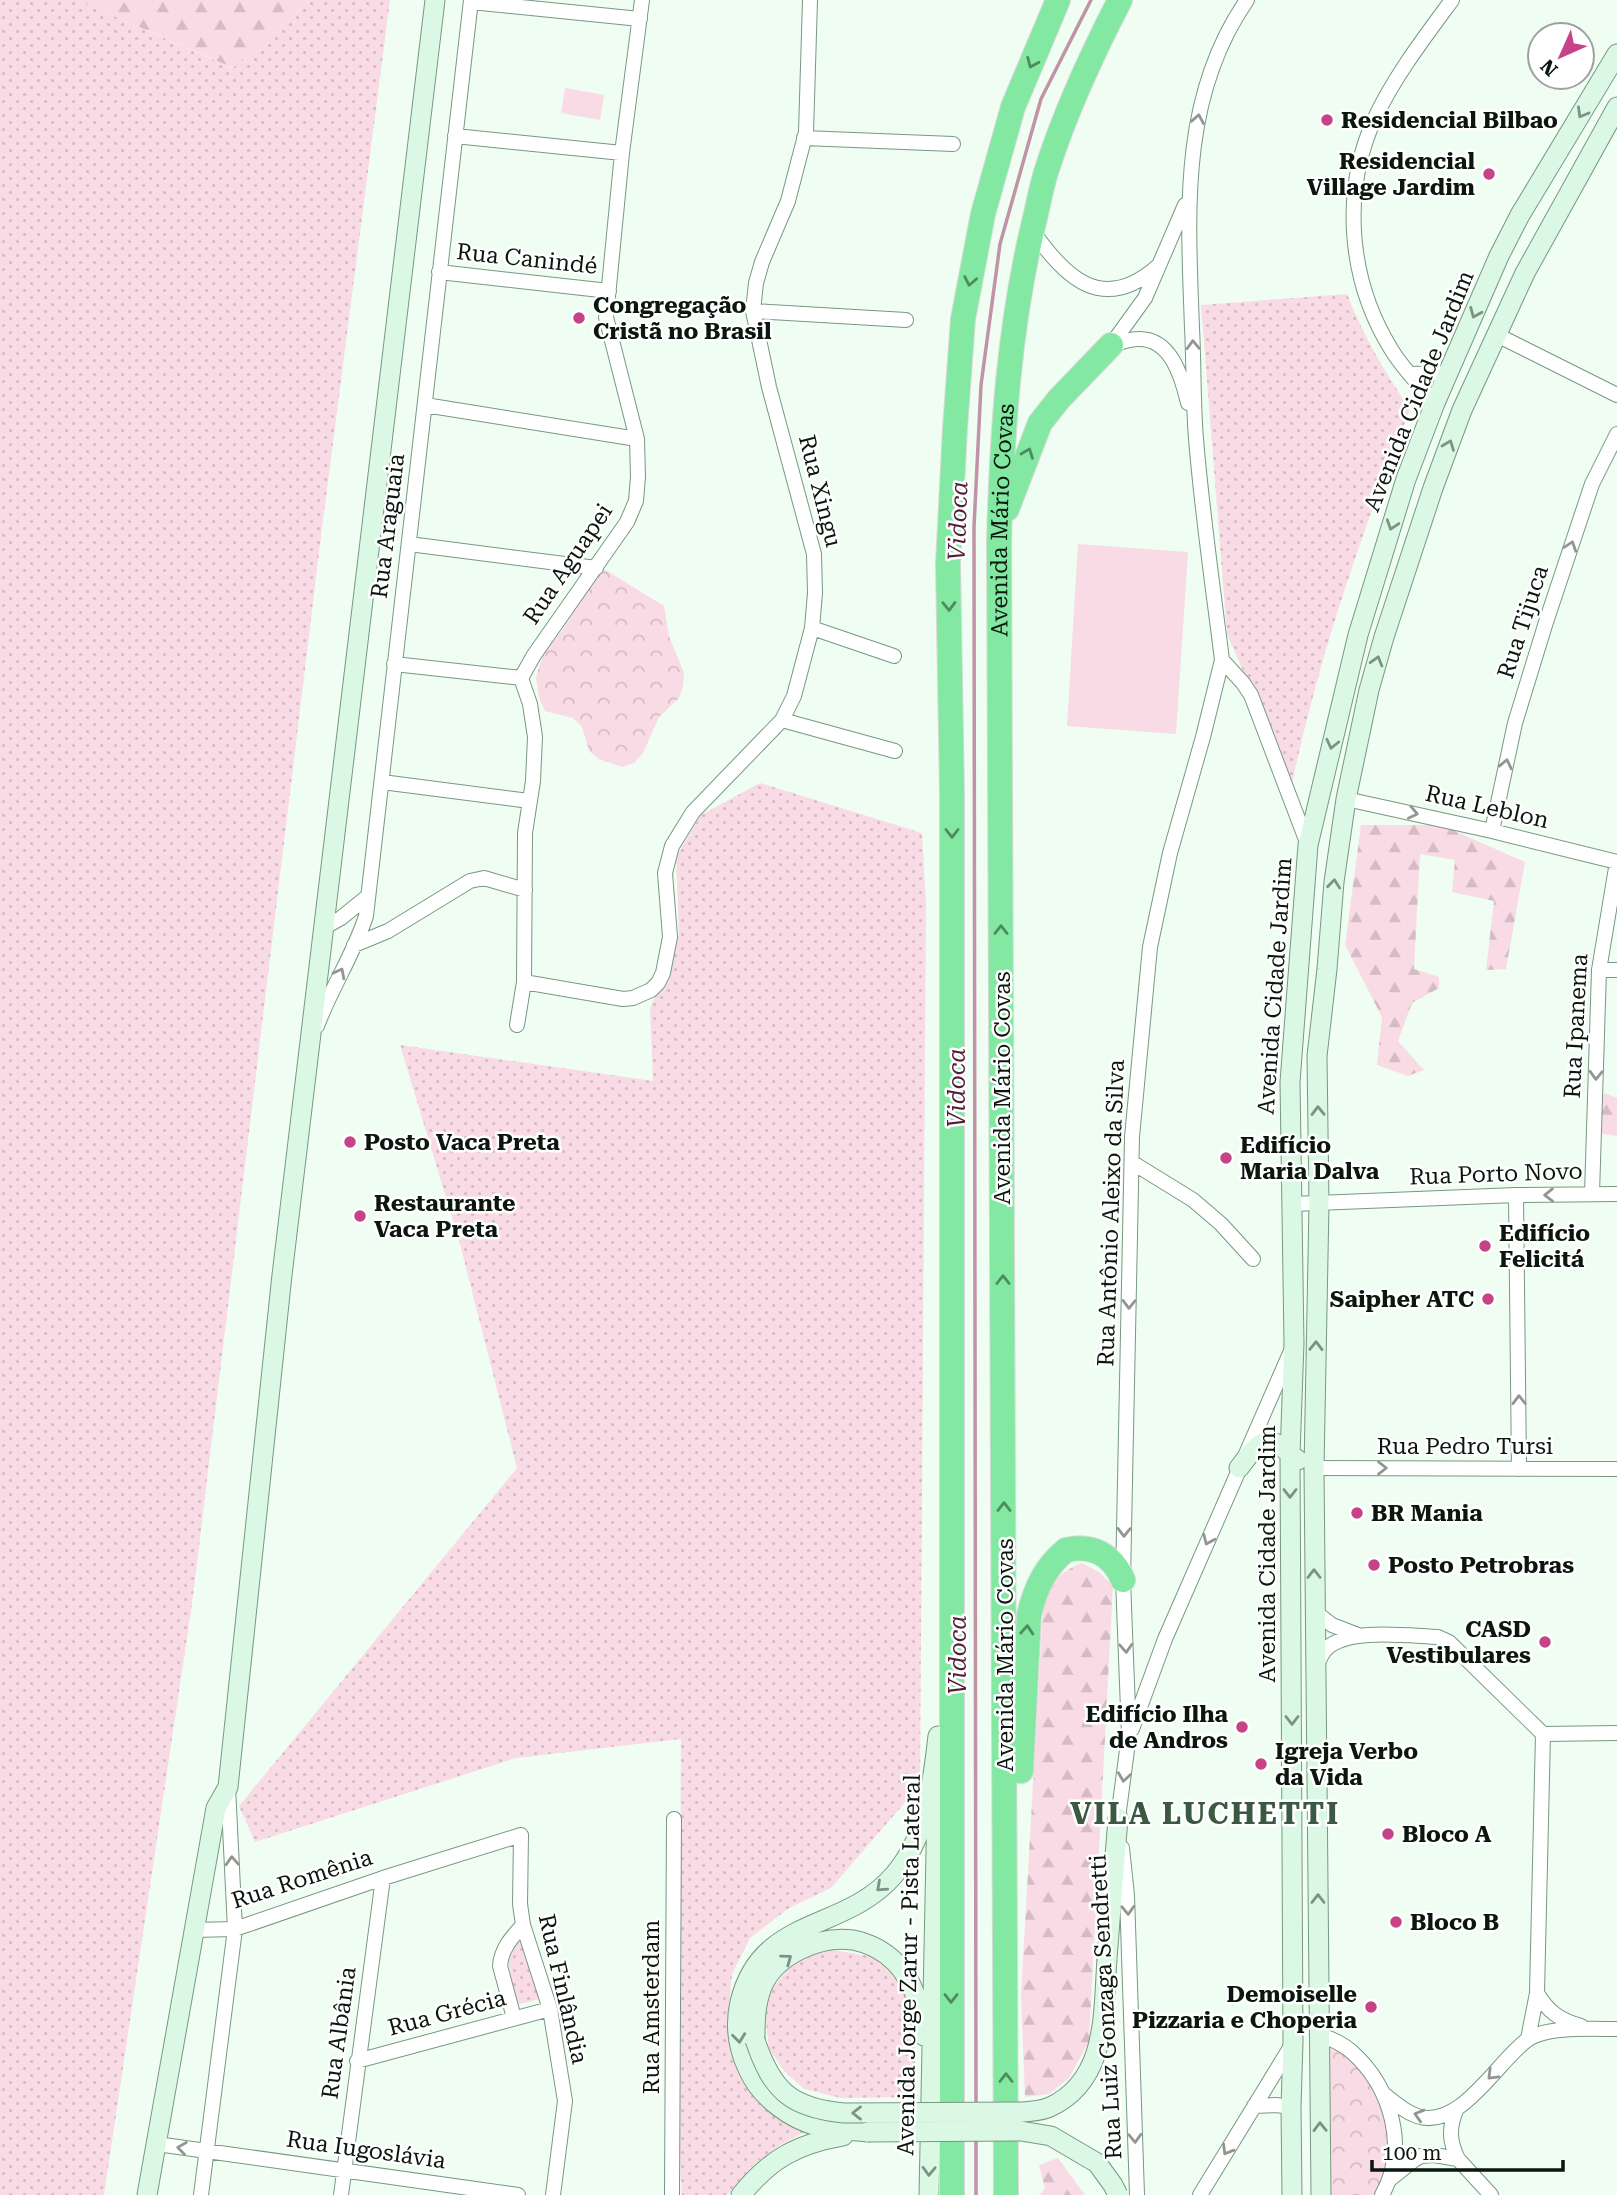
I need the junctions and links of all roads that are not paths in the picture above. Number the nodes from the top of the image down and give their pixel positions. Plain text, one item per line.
1 (435, 0) edge
2 (642, 0) edge
3 (810, 0) edge
4 (1059, 0) edge
5 (1120, 0) edge
6 (1247, 0) edge
7 (1452, 0) edge
8 (471, 1) edge
9 (640, 19) junction
10 (1617, 54) edge
11 (1617, 107) edge
12 (455, 136) junction
13 (804, 138) junction
14 (953, 144) dead end
15 (622, 153) junction
16 (1190, 190) junction
17 (1032, 230) junction
18 (1162, 263) junction
19 (439, 272) junction
20 (609, 291) junction
21 (753, 311) junction
22 (906, 320) dead end
23 (1497, 335) junction
24 (1111, 345) junction
25 (1448, 373) junction
26 (1410, 374) junction
27 (1617, 396) edge
28 (1435, 402) junction
29 (425, 405) junction
30 (1617, 434) edge
31 (1196, 438) junction
32 (637, 439) junction
33 (999, 541) junction
34 (410, 544) junction
35 (596, 568) junction
36 (812, 628) junction
37 (894, 656) dead end
38 (1222, 660) junction
39 (394, 664) junction
40 (521, 678) junction
41 (782, 720) junction
42 (895, 751) dead end
43 (382, 782) junction
44 (1346, 799) junction
45 (529, 801) junction
46 (1492, 831) junction
47 (1308, 845) junction
48 (1617, 862) edge
49 (525, 890) junction
50 (367, 897) junction
51 (325, 927) junction
52 (355, 945) junction
53 (1599, 970) junction
54 (1617, 970) edge
55 (524, 982) junction
56 (517, 1025) dead end
57 (310, 1047) junction
58 (1133, 1163) junction
59 (1592, 1194) junction
60 (1617, 1194) edge
61 (1516, 1195) junction
62 (1292, 1204) junction
63 (1319, 1204) junction
64 (1253, 1259) dead end
65 (1294, 1343) junction
66 (1290, 1455) junction
67 (1239, 1468) junction
68 (1314, 1468) junction
69 (1519, 1469) junction
70 (1617, 1469) edge
71 (1123, 1580) junction
72 (950, 1611) junction
73 (1314, 1611) junction
74 (1360, 1636) junction
75 (1317, 1664) junction
76 (1617, 1733) edge
77 (1543, 1734) junction
78 (938, 1735) junction
79 (1129, 1735) junction
80 (228, 1787) junction
81 (1118, 1818) junction
82 (674, 1819) dead end
83 (521, 1835) joint
84 (383, 1878) junction
85 (1006, 1918) junction
86 (523, 1925) junction
87 (235, 1929) junction
88 (193, 1930) junction
89 (1537, 1993) junction
90 (550, 2009) junction
91 (514, 2018) junction
92 (1593, 2029) junction
93 (1617, 2029) edge
94 (1319, 2034) junction
95 (1528, 2039) junction
96 (1293, 2042) junction
97 (357, 2061) junction
98 (932, 2084) junction
99 (1385, 2095) junction
100 (1254, 2106) junction
101 (1291, 2107) junction
102 (1456, 2110) junction
103 (868, 2132) junction
104 (157, 2144) junction
105 (207, 2151) junction
106 (1458, 2159) junction
107 (344, 2169) junction
108 (1389, 2180) junction
109 (147, 2195) edge
110 (201, 2195) edge
111 (341, 2195) edge
112 (518, 2195) edge
113 (553, 2195) edge
114 (672, 2195) edge
115 (741, 2195) edge
116 (929, 2195) edge
117 (952, 2195) edge
118 (1006, 2195) edge
119 (1118, 2195) edge
120 (1137, 2195) edge
121 (1200, 2195) edge
122 (1292, 2195) edge
123 (1321, 2195) edge
124 (1382, 2195) edge
125 (1491, 2195) edge

1 - 51 main road
2 - 9 street, Rua Aguapei
3 - 13 street, Rua Xingu
4 -> 72 highway
5 - 17 highway, Avenida Mário Covas
16 -> 6 street
7 - 26 street
8 - 9 street
8 - 12 street, Rua Araguaia
9 - 15 street, Rua Aguapei
10 -> 25 main road, Avenida Cidade Jardim
11 - 23 main road, Avenida Cidade Jardim
12 - 15 street
12 - 19 street, Rua Araguaia
13 - 14 street
13 - 21 street, Rua Xingu
15 - 20 street, Rua Aguapei
16 - 18 street
31 -> 16 street
17 - 18 street
17 - 33 highway, Avenida Mário Covas
18 - 24 street
19 - 20 street, Rua Canindé
19 - 29 street, Rua Araguaia
20 - 32 street, Rua Aguapei
21 - 22 street
21 - 36 street, Rua Xingu
23 - 27 street
44 -> 23 main road, Avenida Cidade Jardim
24 - 31 street
33 -> 24 highway
25 - 26 street
25 - 28 main road, Avenida Cidade Jardim
26 - 28 street
28 -> 47 main road, Avenida Cidade Jardim
29 - 32 street
29 - 34 street, Rua Araguaia
46 -> 30 street, Rua Tijuca
31 - 38 street
32 - 35 street, Rua Aguapei
85 -> 33 highway, Avenida Mário Covas
34 - 35 street
34 - 39 street, Rua Araguaia
35 - 40 street, Rua Aguapei
36 - 37 street
36 - 41 street, Rua Xingu
38 - 47 street
38 - 58 street, Rua Antônio Aleixo da Silva
39 - 40 street
39 - 43 street, Rua Araguaia
40 - 45 street
41 - 42 street
41 - 55 street, Rua Xingu
43 - 45 street
43 - 50 street, Rua Araguaia
44 -> 46 street, Rua Leblon
63 -> 44 main road, Avenida Cidade Jardim
45 - 49 street
46 - 48 street, Rua Leblon
47 - 62 main road, Avenida Cidade Jardim
48 - 53 street, Rua Ipanema
49 - 52 street
49 - 55 street
50 - 51 street
50 - 52 street, Rua Araguaia
51 - 57 main road
57 -> 52 street, Rua Araguaia
53 - 54 street
53 -> 59 street, Rua Ipanema
55 - 56 street
57 - 80 main road
58 - 64 street
58 -> 71 street, Rua Antônio Aleixo da Silva
59 - 60 street, Rua Porto Novo
59 -> 61 street, Rua Porto Novo
61 - 63 street, Rua Porto Novo
69 -> 61 street
62 - 63 street, Rua Porto Novo
62 - 65 main road, Avenida Cidade Jardim
68 -> 63 main road, Avenida Cidade Jardim
65 - 66 main road, Avenida Cidade Jardim
65 - 67 street
66 - 67 main road
66 - 68 main road
66 -> 96 main road, Avenida Cidade Jardim
67 -> 79 street
68 -> 69 street, Rua Pedro Tursi
73 -> 68 main road, Avenida Cidade Jardim
69 - 70 street, Rua Pedro Tursi
71 -> 79 street, Rua Antônio Aleixo da Silva
85 -> 71 highway
72 - 78 highway
72 -> 117 highway
73 - 74 street
73 - 75 main road, Avenida Cidade Jardim
74 - 75 street
74 - 77 street
94 -> 75 main road, Avenida Cidade Jardim
76 - 77 street
77 - 89 street
78 - 98 main road, Avenida Jorge Zarur - Pista Lateral
78 -> 103 main road
79 -> 81 street, Rua Luiz Gonzaga Sendretti
87 -> 80 street
80 - 88 main road
81 -> 98 main road, bridge
81 -> 120 street, Rua Luiz Gonzaga Sendretti
82 - 114 street, Rua Amsterdam
83 - 84 street, Rua Romênia
83 - 86 street, Rua Finlândia
84 - 87 street, Rua Romênia
84 - 97 street, Rua Albânia
118 -> 85 highway, Avenida Mário Covas
86 - 90 street, Rua Finlândia
86 - 91 street
87 - 88 street, Rua Romênia
87 - 105 street
88 - 104 main road
89 - 92 street
89 - 95 street
90 - 91 street, Rua Grécia
90 - 113 street, Rua Finlândia
91 - 97 street, Rua Grécia
92 - 93 street
92 - 95 street
94 - 99 street
123 -> 94 main road, Avenida Cidade Jardim
95 -> 102 street
96 - 100 street
96 - 101 main road, Avenida Cidade Jardim
97 - 107 street, Rua Albânia
98 -> 116 main road, Avenida Jorge Zarur - Pista Lateral
102 -> 99 street
99 - 108 street
100 - 101 street
100 -> 121 street
101 - 122 main road, Avenida Cidade Jardim
102 - 106 street
103 - 115 main road
103 - 119 main road, bridge
105 -> 104 street, Rua Iugoslávia
104 - 109 main road
105 - 107 street, Rua Iugoslávia
105 - 110 street
106 - 108 street
106 - 125 street
107 - 111 street, Rua Albânia
107 - 112 street, Rua Iugoslávia
108 - 124 street

